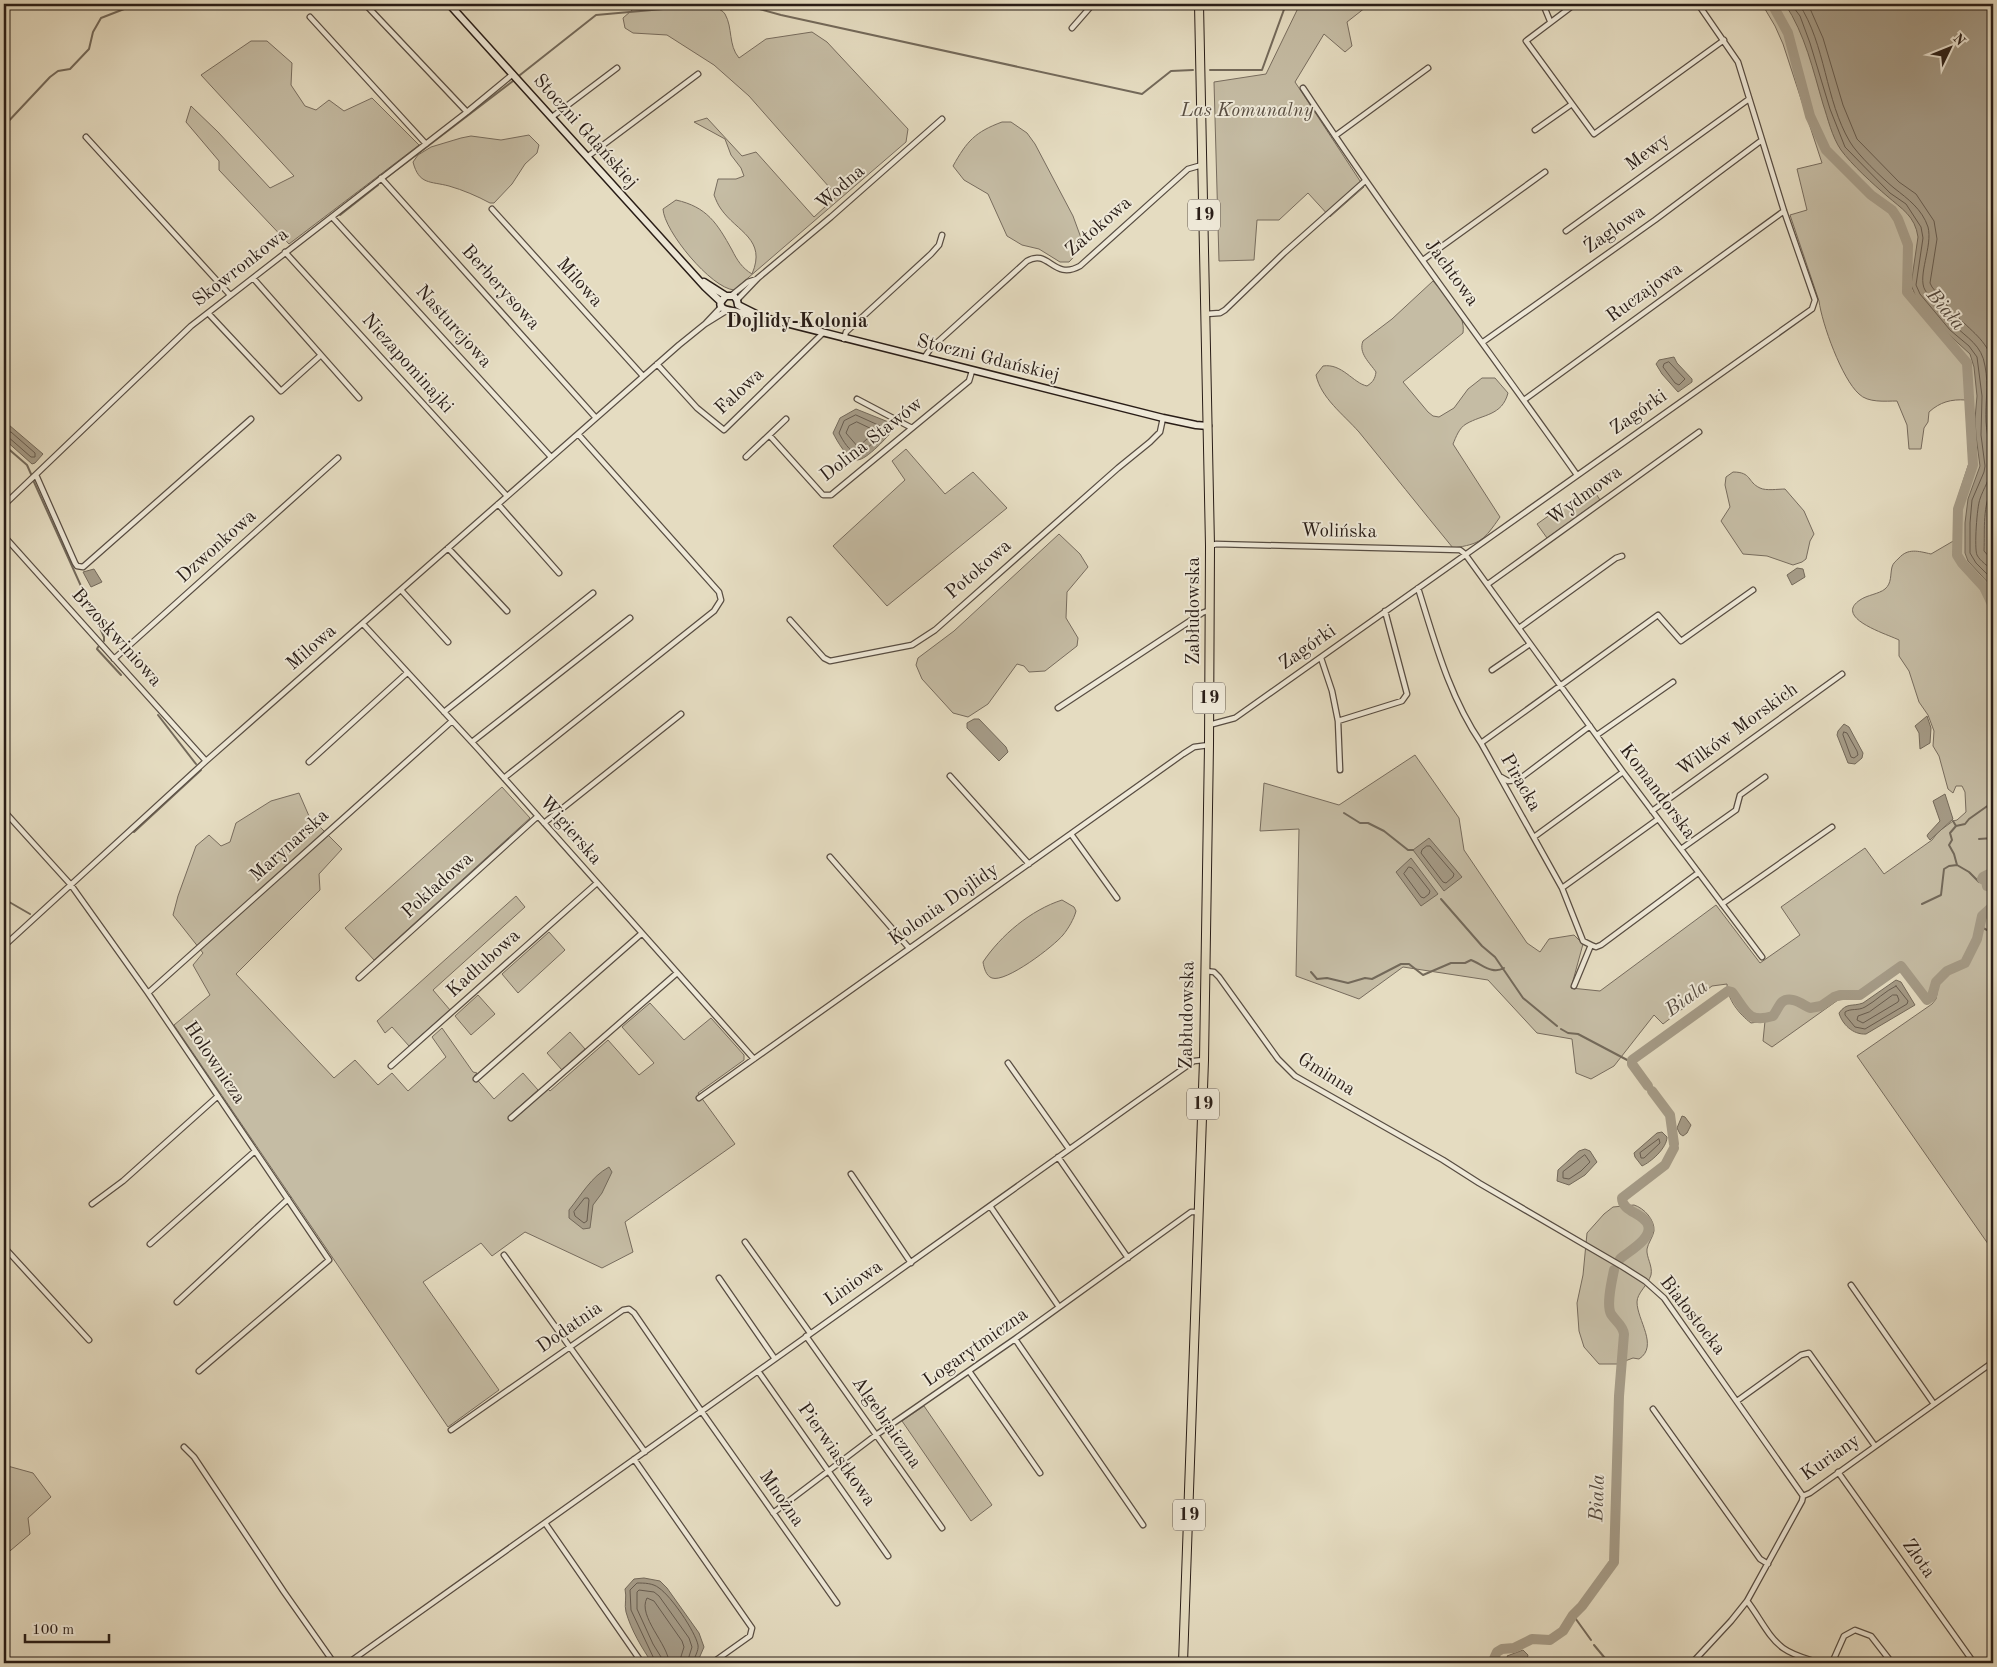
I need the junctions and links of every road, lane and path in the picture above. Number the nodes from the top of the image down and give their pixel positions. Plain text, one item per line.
1 (365, 4) edge
2 (449, 4) edge
3 (1093, 4) edge
4 (1199, 4) edge
5 (1543, 4) edge
6 (1575, 4) edge
7 (1698, 4) edge
8 (310, 17) dead end
9 (1550, 21) junction
10 (1072, 28) dead end
11 (1724, 40) junction
12 (617, 68) dead end
13 (1428, 68) dead end
14 (513, 74) junction
15 (698, 74) dead end
16 (1303, 88) dead end
17 (1749, 99) junction
18 (1572, 104) junction
19 (467, 112) junction
20 (552, 117) junction
21 (942, 119) dead end
22 (1535, 130) dead end
23 (1335, 136) junction
24 (86, 137) dead end
25 (1762, 140) junction
26 (426, 144) junction
27 (587, 157) junction
28 (1203, 165) junction
29 (1545, 172) dead end
30 (381, 178) junction
31 (1365, 181) junction
32 (492, 209) dead end
33 (1784, 212) junction
34 (332, 216) junction
35 (1566, 231) dead end
36 (942, 235) dead end
37 (285, 252) junction
38 (1423, 260) junction
39 (253, 278) junction
40 (230, 295) junction
41 (729, 303) junction
42 (208, 312) junction
43 (1206, 314) junction
44 (823, 333) junction
45 (844, 339) junction
46 (1483, 342) junction
47 (321, 355) junction
48 (924, 358) junction
49 (657, 364) junction
50 (972, 371) junction
51 (643, 376) junction
52 (359, 398) dead end
53 (857, 399) dead end
54 (1524, 400) junction
55 (251, 418) dead end
56 (596, 418) junction
57 (1163, 418) junction
58 (786, 419) dead end
59 (1208, 426) junction
60 (912, 428) junction
61 (1699, 432) dead end
62 (578, 434) junction
63 (770, 436) junction
64 (551, 457) junction
65 (746, 457) dead end
66 (338, 458) dead end
67 (36, 475) junction
68 (1577, 475) junction
69 (507, 496) junction
70 (498, 504) junction
71 (4, 505) edge
72 (4, 536) edge
73 (1210, 546) junction
74 (448, 548) junction
75 (1466, 554) junction
76 (1622, 556) dead end
77 (559, 573) dead end
78 (1488, 584) junction
79 (1418, 588) junction
80 (401, 590) junction
81 (1752, 590) dead end
82 (592, 593) dead end
83 (1210, 610) junction
84 (507, 611) dead end
85 (1386, 611) junction
86 (630, 618) dead end
87 (790, 620) dead end
88 (363, 624) junction
89 (1518, 628) junction
90 (448, 642) dead end
91 (1530, 644) junction
92 (114, 658) junction
93 (1321, 658) junction
94 (1492, 670) dead end
95 (407, 673) junction
96 (1842, 674) dead end
97 (1673, 682) dead end
98 (1560, 684) junction
99 (1058, 708) dead end
100 (444, 712) junction
101 (681, 714) dead end
102 (452, 721) junction
103 (1338, 721) junction
104 (1209, 725) junction
105 (1590, 726) junction
106 (1597, 735) junction
107 (472, 742) junction
108 (1481, 743) junction
109 (1209, 745) junction
110 (206, 761) junction
111 (309, 762) dead end
112 (1340, 770) dead end
113 (1623, 772) junction
114 (950, 776) dead end
115 (1499, 777) junction
116 (1765, 777) dead end
117 (504, 778) junction
118 (1652, 810) junction
119 (4, 811) edge
120 (538, 816) junction
121 (1658, 819) junction
122 (544, 823) junction
123 (1832, 827) dead end
124 (1071, 834) junction
125 (1534, 837) junction
126 (1681, 849) junction
127 (830, 856) dead end
128 (1029, 864) junction
129 (1698, 873) junction
130 (597, 883) junction
131 (71, 885) junction
132 (1562, 888) junction
133 (1117, 898) dead end
134 (1722, 904) junction
135 (641, 934) junction
136 (1590, 945) junction
137 (4, 946) edge
138 (909, 948) junction
139 (1762, 958) dead end
140 (1205, 971) junction
141 (677, 973) junction
142 (359, 978) dead end
143 (1574, 986) dead end
144 (148, 993) junction
145 (754, 1058) junction
146 (1204, 1060) junction
147 (1008, 1063) dead end
148 (391, 1066) dead end
149 (476, 1079) dead end
150 (218, 1096) junction
151 (700, 1098) dead end
152 (510, 1118) dead end
153 (1069, 1149) junction
154 (255, 1151) junction
155 (1058, 1157) junction
156 (1463, 1172) joint
157 (851, 1174) dead end
158 (288, 1199) junction
159 (92, 1204) dead end
160 (990, 1206) junction
161 (1200, 1212) junction
162 (745, 1242) dead end
163 (150, 1244) dead end
164 (4, 1247) edge
165 (504, 1255) dead end
166 (1128, 1258) junction
167 (911, 1263) junction
168 (719, 1278) dead end
169 (1851, 1285) dead end
170 (177, 1302) dead end
171 (1059, 1307) junction
172 (808, 1335) junction
173 (1015, 1339) junction
174 (89, 1340) dead end
175 (570, 1347) junction
176 (775, 1359) junction
177 (1993, 1362) edge
178 (199, 1371) dead end
179 (758, 1371) junction
180 (969, 1371) junction
181 (1737, 1401) junction
182 (1934, 1404) junction
183 (1652, 1409) dead end
184 (702, 1412) junction
185 (451, 1430) dead end
186 (876, 1435) junction
187 (1876, 1446) junction
188 (184, 1447) dead end
189 (644, 1452) junction
190 (634, 1459) junction
191 (829, 1471) junction
192 (1838, 1472) junction
193 (1040, 1473) dead end
194 (1803, 1496) junction
195 (773, 1513) junction
196 (545, 1523) junction
197 (1144, 1525) dead end
198 (942, 1528) dead end
199 (888, 1556) dead end
200 (1768, 1564) junction
201 (1747, 1601) junction
202 (836, 1603) dead end
203 (334, 1663) edge
204 (348, 1663) edge
205 (642, 1663) edge
206 (712, 1663) edge
207 (1183, 1663) edge
208 (1692, 1663) edge
209 (1820, 1663) edge
210 (1832, 1663) edge
211 (1892, 1663) edge
212 (1974, 1663) edge

1 - 19 street
2 - 14 street, Stoczni Gdańskiej
3 - 10 street
4 - 28 highway, Zabłudowska / 19
5 - 9 street
6 - 9 street
7 - 11 street, Zagórki
8 - 26 street
9 - 18 street
11 - 17 street, Zagórki
11 - 18 street
12 - 20 street
13 - 23 street
14 - 19 street, Skowronkowa
14 - 20 street, Stoczni Gdańskiej
15 - 27 street
16 - 23 street, Jachtowa
17 - 25 street, Zagórki
17 - 35 street, Mewy
18 - 22 street
19 - 26 street, Skowronkowa
20 - 27 street, Stoczni Gdańskiej
21 - 41 street, Wodna
23 - 31 street, Jachtowa
24 - 40 street
25 - 33 street, Zagórki
25 - 46 street, Żaglowa
26 - 30 street, Skowronkowa
27 - 41 street, Stoczni Gdańskiej
28 - 43 highway, Zabłudowska / 19
28 - 48 street, Zatokowa
29 - 38 street
30 - 34 street, Skowronkowa
30 - 56 street, Berberysowa
31 - 38 street, Jachtowa
31 - 43 street
32 - 51 street, Milowa
33 - 54 street, Ruczajowa
33 - 68 street, Zagórki
34 - 37 street, Skowronkowa
34 - 64 street, Nasturcjowa
36 - 45 street
37 - 39 street, Skowronkowa
37 - 69 street, Niezapominajki
38 - 46 street, Jachtowa
39 - 40 street, Skowronkowa
39 - 47 street
40 - 42 street, Skowronkowa
41 - 44 street, Stoczni Gdańskiej
41 - 49 street, Milowa
42 - 47 street
42 - 67 street, Skowronkowa
43 - 59 highway, Zabłudowska / 19
44 - 45 street, Stoczni Gdańskiej
44 - 49 street, Falowa
45 - 48 street, Stoczni Gdańskiej
46 - 54 street, Jachtowa
47 - 52 street
48 - 50 street, Stoczni Gdańskiej
49 - 51 street, Milowa
50 - 57 street, Stoczni Gdańskiej
50 - 60 street, Dolina Stawów
51 - 56 street, Milowa
53 - 60 street
54 - 68 street, Jachtowa
55 - 67 street
56 - 62 street, Milowa
57 - 59 street, Stoczni Gdańskiej
57 - 87 street, Potokowa
58 - 63 street
59 - 73 highway, Zabłudowska / 19
60 - 63 street, Dolina Stawów
61 - 78 street, Wydmowa
62 - 64 street, Milowa
62 - 117 street
63 - 65 street
64 - 69 street, Milowa
66 - 92 street, Dzwonkowa
67 - 71 street, Skowronkowa
68 - 75 street, Zagórki
69 - 70 street, Milowa
70 - 74 street, Milowa
70 - 77 street
72 - 92 street, Brzoskwiniowa
73 - 75 street, Wolińska
73 - 83 highway, Zabłudowska / 19
74 - 80 street, Milowa
74 - 84 street
75 - 78 street, Komandorska
75 - 79 street, Zagórki
76 - 89 street
78 - 89 street, Komandorska
79 - 85 street, Zagórki
79 - 108 street, Piracka
80 - 88 street, Milowa
80 - 90 street
81 - 98 street
82 - 100 street
83 - 99 street
83 - 104 highway, Zabłudowska / 19
85 - 93 street, Zagórki
85 - 103 street
86 - 107 street
88 - 95 street, Wigierska
88 - 110 street, Milowa
89 - 91 street, Komandorska
91 - 94 street
91 - 98 street, Komandorska
92 - 110 street, Brzoskwiniowa
93 - 103 street
93 - 104 street, Zagórki
95 - 100 street, Wigierska
95 - 111 street
96 - 118 street, Wilków Morskich
97 - 106 street
98 - 105 street, Komandorska
98 - 108 street
100 - 102 street, Wigierska
101 - 122 street
102 - 107 street, Wigierska
102 - 144 street, Marynarska
103 - 112 street
104 - 109 highway, Zabłudowska / 19
105 - 106 street, Komandorska
105 - 115 street
106 - 113 street, Komandorska
107 - 117 street, Wigierska
108 - 115 street, Piracka
109 - 124 street, Kolonia Dojlidy
109 - 140 highway, Zabłudowska / 19
110 - 131 street, Milowa
113 - 118 street, Komandorska
113 - 125 street
114 - 128 street
115 - 125 street, Piracka
116 - 126 street
117 - 120 street, Wigierska
118 - 121 street, Komandorska
119 - 131 street, Holownicza
120 - 122 street, Wigierska
120 - 142 street, Pokładowa
121 - 126 street, Komandorska
121 - 132 street
122 - 130 street, Wigierska
123 - 134 street
124 - 128 street, Kolonia Dojlidy
124 - 133 street
125 - 132 street, Piracka
126 - 129 street, Komandorska
127 - 138 street
128 - 138 street, Kolonia Dojlidy
129 - 134 street, Komandorska
129 - 136 street
130 - 135 street, Wigierska
130 - 148 street, Kadłubowa
131 - 137 street, Milowa
131 - 144 street, Holownicza
132 - 136 street, Piracka
134 - 139 street, Komandorska
135 - 141 street, Wigierska
135 - 149 street
136 - 143 street
138 - 145 street, Kolonia Dojlidy
140 - 146 highway, Zabłudowska / 19
140 - 156 street, Gminna
141 - 145 street, Wigierska
141 - 152 street
144 - 150 street, Holownicza
145 - 151 street, Kolonia Dojlidy
146 - 153 street, Liniowa
146 - 161 highway, Zabłudowska / 19
147 - 153 street
150 - 154 street, Holownicza
150 - 159 street
153 - 155 street, Liniowa
154 - 158 street, Holownicza
154 - 163 street
155 - 160 street, Liniowa
155 - 166 street
156 - 181 street, Białostocka
157 - 167 street
158 - 170 street
158 - 178 street, Holownicza
160 - 167 street, Liniowa
160 - 171 street
161 - 166 street, Logarytmiczna
161 - 207 highway, Zabłudowska / 19
162 - 172 street, Algebraiczna
164 - 174 street
165 - 175 street
166 - 171 street, Logarytmiczna
167 - 172 street, Liniowa
168 - 176 street
169 - 182 street
171 - 173 street, Logarytmiczna
172 - 176 street, Liniowa
172 - 186 street, Algebraiczna
173 - 180 street, Logarytmiczna
173 - 197 street
175 - 184 street, Dodatnia
175 - 185 street, Dodatnia
175 - 189 street
176 - 179 street, Liniowa
177 - 182 street, Kuriany
179 - 184 street, Liniowa
179 - 191 street, Pierwiastkowa
180 - 186 street, Logarytmiczna
180 - 193 street
181 - 187 street
181 - 194 street, Białostocka
182 - 187 street, Kuriany
183 - 200 street
184 - 189 street, Liniowa
184 - 195 street, Mnożna
186 - 191 street, Logarytmiczna
186 - 198 street, Algebraiczna
187 - 192 street, Kuriany
188 - 203 street
189 - 190 street, Liniowa
190 - 196 street, Liniowa
190 - 206 street
191 - 195 street, Logarytmiczna
191 - 199 street, Pierwiastkowa
192 - 194 street, Kuriany
192 - 212 street, Złota
194 - 200 street, Kuriany
195 - 202 street, Mnożna
196 - 204 street, Liniowa
196 - 205 street
200 - 201 street, Kuriany
201 - 208 street, Kuriany
201 - 209 street
210 - 211 street

